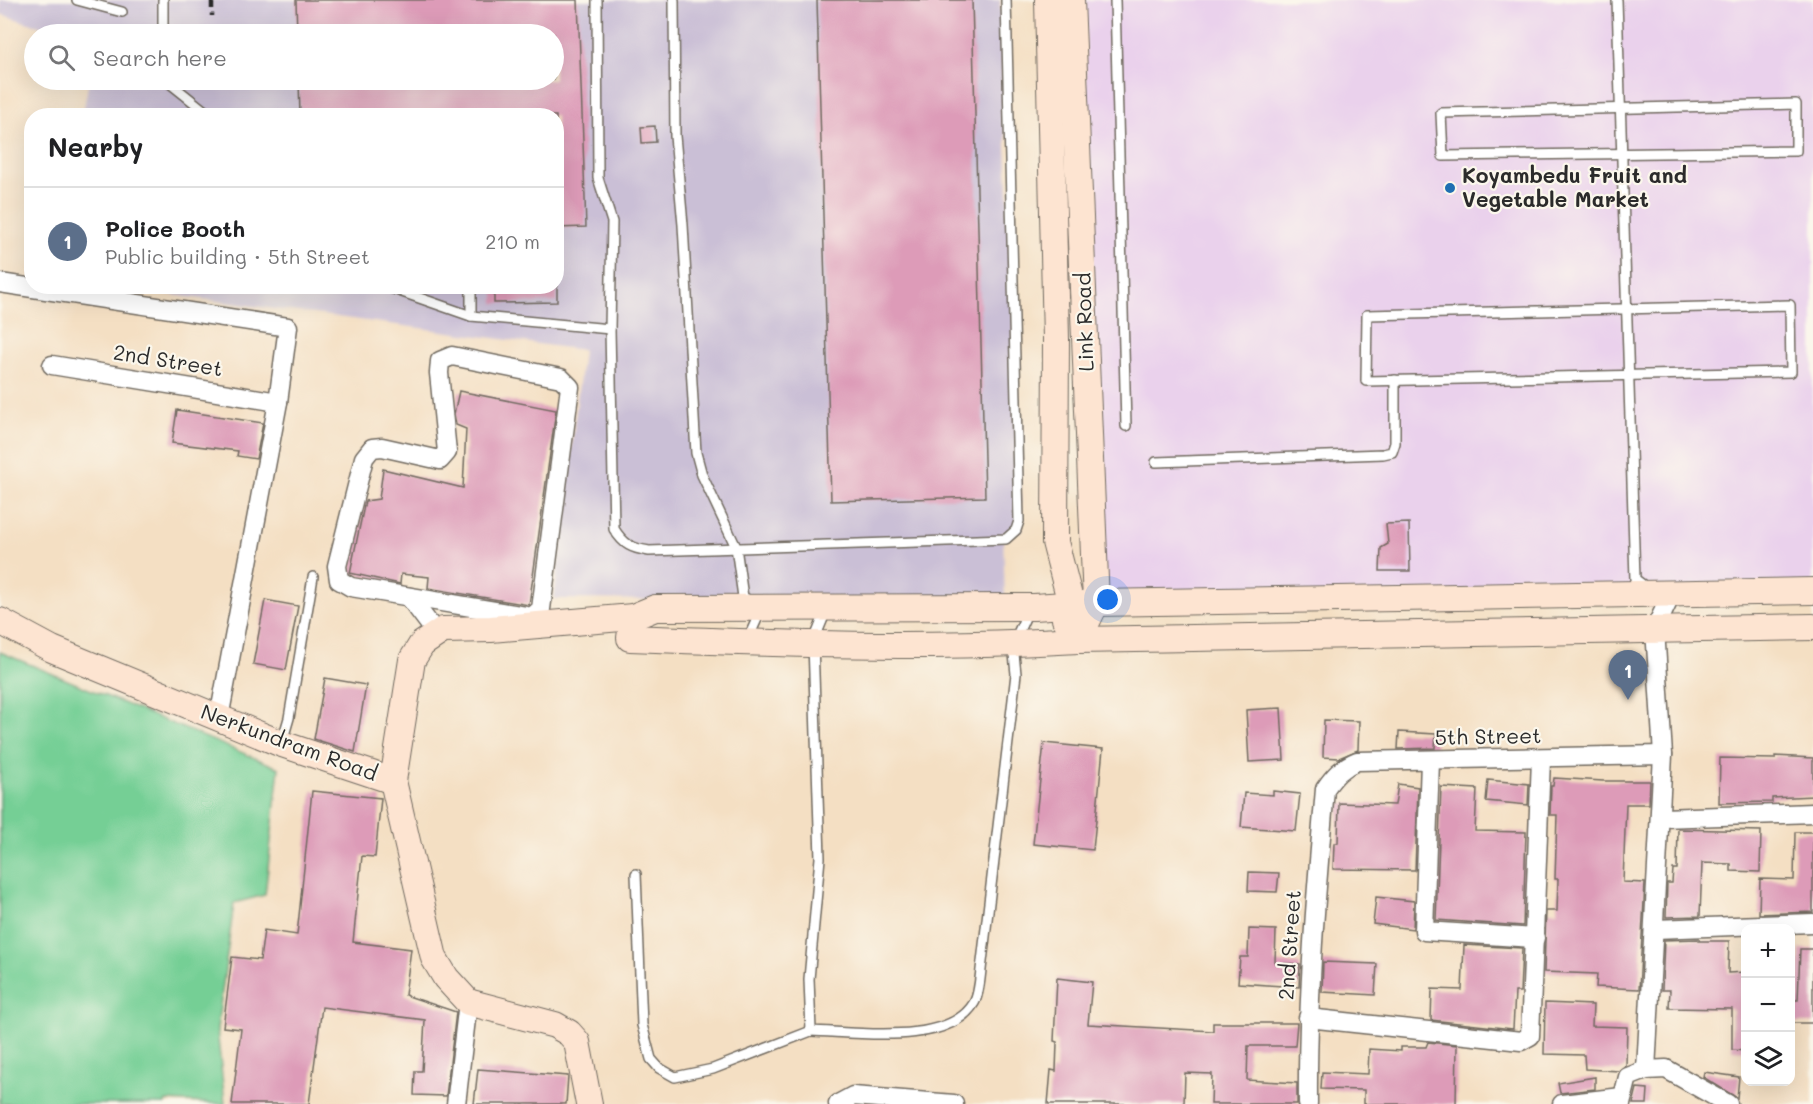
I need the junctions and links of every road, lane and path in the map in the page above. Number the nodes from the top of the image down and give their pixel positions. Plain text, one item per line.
1 (77, 0) edge
2 (163, 0) edge
3 (597, 0) edge
4 (674, 0) edge
5 (1006, 0) edge
6 (1048, 0) edge
7 (1071, 0) edge
8 (1115, 0) edge
9 (1617, 0) edge
10 (122, 12) dead end
11 (163, 24) edge
12 (178, 90) edge
13 (201, 108) edge
14 (1620, 108) junction
15 (1621, 154) junction
16 (0, 283) edge
17 (24, 287) edge
18 (72, 294) edge
19 (408, 294) edge
20 (471, 294) edge
21 (1625, 309) junction
22 (471, 316) junction
23 (610, 329) junction
24 (51, 365) dead end
25 (1627, 375) junction
26 (1395, 380) junction
27 (278, 402) junction
28 (1126, 426) dead end
29 (1156, 462) dead end
30 (736, 547) junction
31 (314, 577) dead end
32 (1813, 591) edge
33 (1663, 593) junction
34 (410, 597) junction
35 (1096, 603) junction
36 (1071, 604) junction
37 (828, 606) junction
38 (763, 607) junction
39 (1030, 607) junction
40 (633, 617) junction
41 (491, 620) junction
42 (0, 621) edge
43 (1813, 627) edge
44 (1655, 629) junction
45 (437, 634) junction
46 (1067, 641) junction
47 (746, 643) junction
48 (813, 643) junction
49 (1013, 644) junction
50 (219, 718) junction
51 (282, 744) junction
52 (1663, 755) junction
53 (1541, 759) junction
54 (1431, 761) junction
55 (393, 781) junction
56 (1325, 789) joint
57 (1813, 813) edge
58 (1662, 818) junction
59 (636, 873) dead end
60 (1813, 923) edge
61 (1795, 925) edge
62 (1741, 927) edge
63 (1655, 929) junction
64 (1535, 938) junction
65 (468, 1002) junction
66 (1308, 1018) junction
67 (811, 1031) junction
68 (1646, 1070) junction
69 (1622, 1100) edge
70 (456, 1104) edge
71 (589, 1104) edge
72 (838, 1104) edge
73 (954, 1104) edge
74 (1308, 1104) edge
75 (1562, 1104) edge
76 (1728, 1104) edge

1 - 10 lane
2 - 11 lane
3 - 23 lane
4 - 30 lane
5 - 30 lane
6 - 36 street
7 - 35 street, Link Road
8 - 28 lane
9 - 14 lane
12 - 13 lane
14 - 15 lane
14 - 15 lane
14 - 15 lane
15 - 21 lane
16 - 17 street
18 - 27 street
19 - 22 lane
20 - 22 lane
21 - 25 lane
21 - 25 lane
21 - 26 lane
22 - 23 lane
23 - 30 lane
24 - 27 street, 2nd Street
25 - 26 lane
25 - 33 lane
26 - 29 lane
27 - 50 street
30 - 38 lane
31 - 51 lane
32 - 33 street
33 - 35 street
33 - 44 street
34 - 41 street
34 - 41 street
34 - 45 street
35 - 36 street
35 - 46 street, Link Road
36 - 39 street
36 - 46 street
37 - 38 street
37 - 39 street
37 - 48 lane
38 - 40 street
38 - 47 lane
39 - 49 lane
40 - 41 street
40 - 47 street
41 - 45 street
42 - 50 street, Nerkundram Road
43 - 44 street
44 - 46 street
44 - 52 street
45 - 55 street
46 - 49 street
47 - 48 street
48 - 49 street
48 - 67 lane
49 - 67 lane
50 - 51 street, Nerkundram Road
51 - 55 street, Nerkundram Road
52 - 53 street, 5th Street
52 - 58 street
53 - 54 street, 5th Street
53 - 64 street
54 - 56 street, 5th Street
54 - 64 street
55 - 65 street, Nerkundram Road
56 - 66 street, 2nd Street
57 - 58 street
58 - 63 street
59 - 67 lane
60 - 61 street
62 - 63 street
63 - 68 street
64 - 66 street
65 - 70 street
65 - 71 street
66 - 74 street, 2nd Street
68 - 69 street
68 - 76 street
69 - 75 street
72 - 73 street

